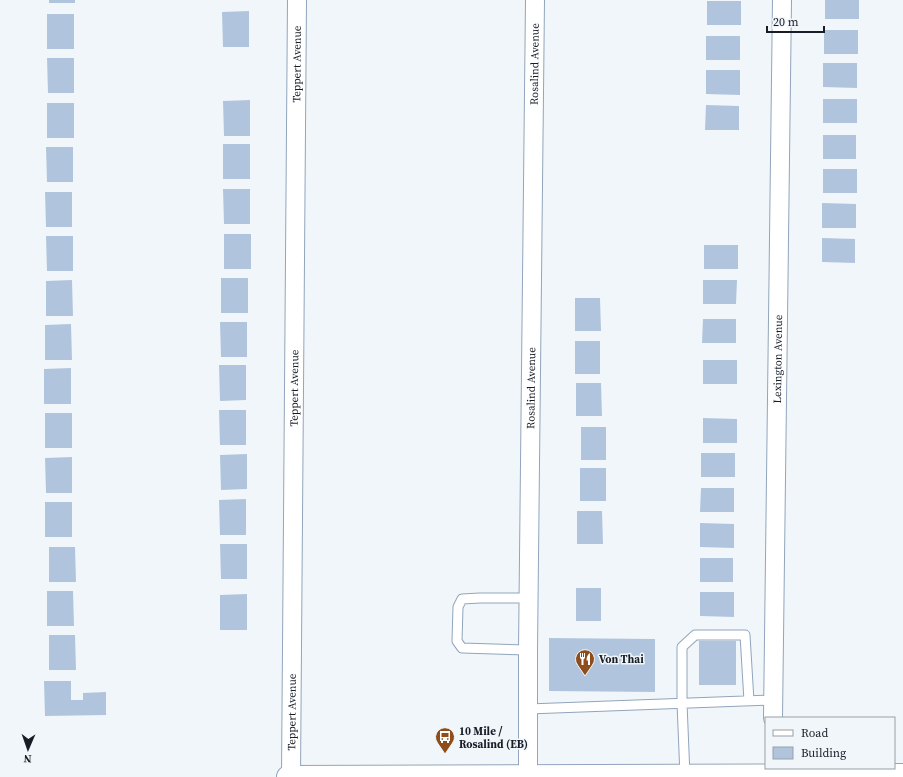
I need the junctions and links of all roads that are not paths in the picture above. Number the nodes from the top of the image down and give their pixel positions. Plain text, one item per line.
1 (297, 0) edge
2 (535, 0) edge
3 (782, 0) edge
4 (529, 598) junction
5 (528, 650) junction
6 (774, 700) junction
7 (749, 701) junction
8 (682, 703) junction
9 (528, 709) junction
10 (773, 717) edge
11 (763, 774) edge
12 (564, 776) edge
13 (685, 776) junction
14 (891, 776) edge
15 (288, 777) edge
16 (291, 777) edge
17 (528, 777) edge

1 - 16 street, Teppert Avenue
2 - 4 street, Rosalind Avenue
3 - 6 street, Lexington Avenue
4 - 5 street, Rosalind Avenue
4 - 5 lane
5 - 9 street, Rosalind Avenue
6 - 7 lane
6 - 10 street, Lexington Avenue
7 - 8 lane
7 - 8 lane
8 - 9 lane
8 - 13 lane
9 - 17 street, Rosalind Avenue
11 - 13 main road
11 - 14 main road
12 - 13 main road
12 - 17 main road
15 - 16 main road
16 - 17 main road

